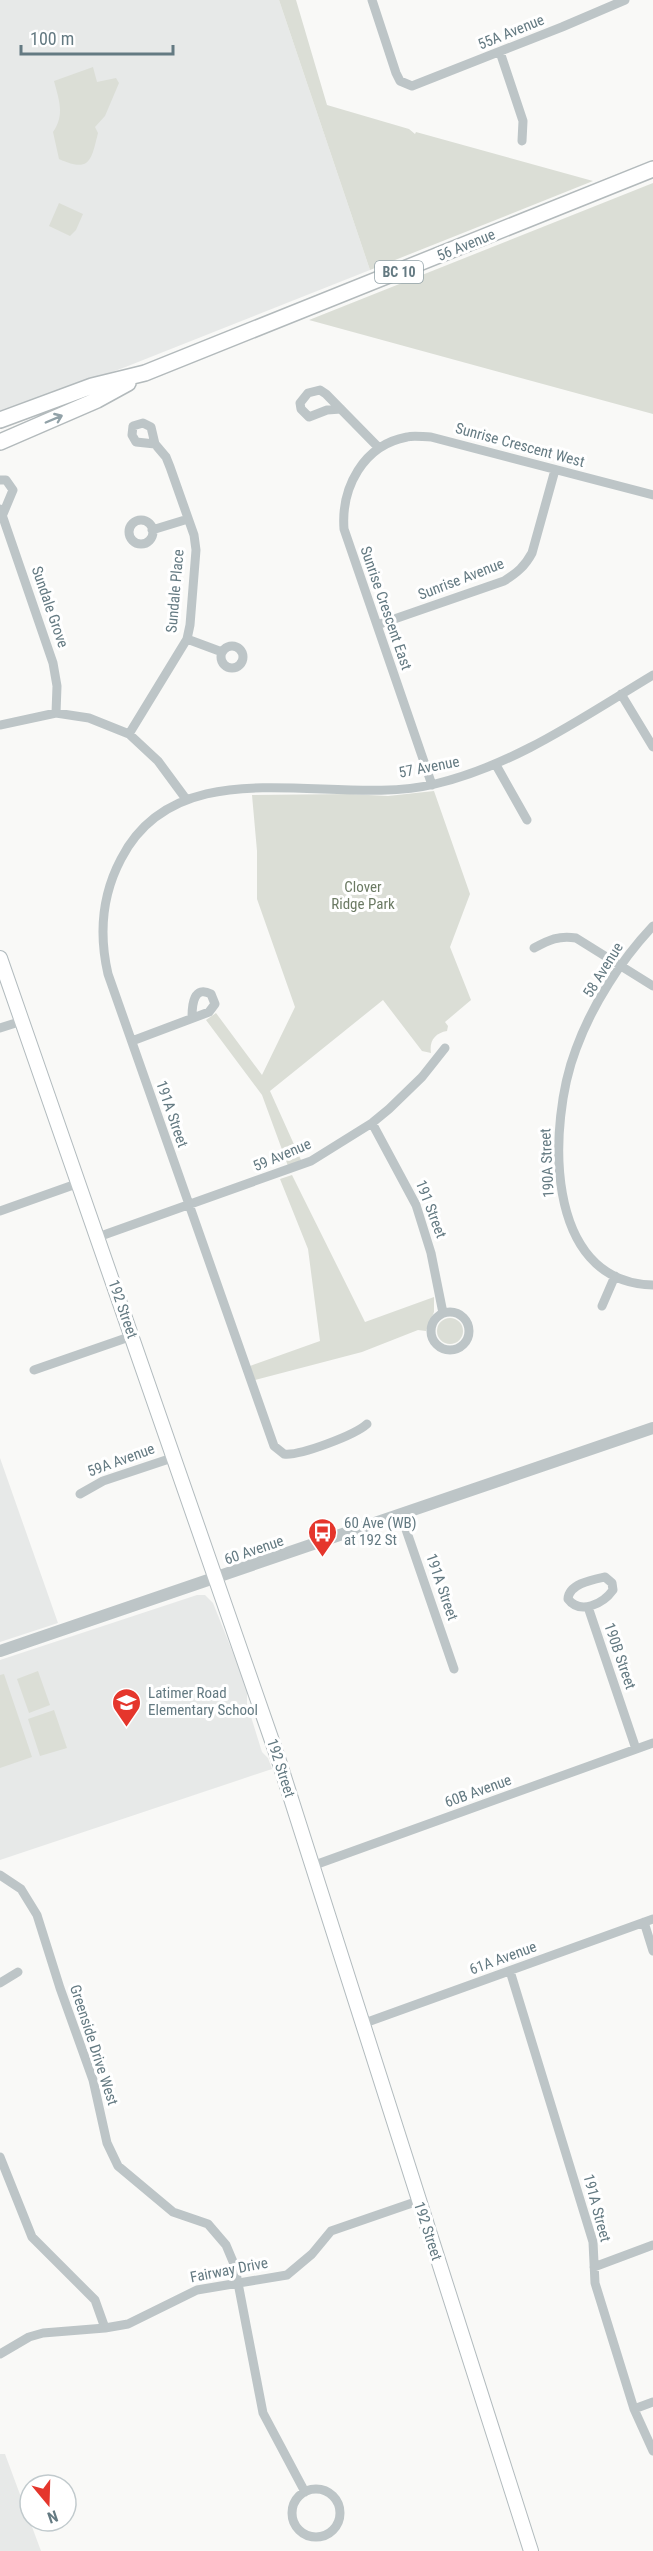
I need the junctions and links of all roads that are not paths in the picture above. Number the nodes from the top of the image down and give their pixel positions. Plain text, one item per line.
1 (372, 0) edge
2 (625, 0) edge
3 (500, 52) junction
4 (522, 141) dead end
5 (653, 169) edge
6 (145, 373) junction
7 (341, 409) dead end
8 (0, 420) edge
9 (0, 442) edge
10 (155, 444) dead end
11 (379, 448) junction
12 (555, 470) junction
13 (0, 480) edge
14 (653, 495) edge
15 (2, 511) edge
16 (188, 519) junction
17 (152, 530) dead end
18 (377, 625) junction
19 (187, 639) junction
20 (222, 652) dead end
21 (653, 675) edge
22 (621, 694) junction
23 (56, 713) junction
24 (0, 725) edge
25 (129, 734) junction
26 (653, 747) edge
27 (496, 765) junction
28 (432, 785) junction
29 (186, 800) junction
30 (527, 820) dead end
31 (653, 926) edge
32 (534, 948) dead end
33 (0, 958) edge
34 (621, 966) junction
35 (653, 986) edge
36 (192, 1017) dead end
37 (22, 1021) junction
38 (0, 1028) edge
39 (582, 1033) joint
40 (132, 1041) junction
41 (445, 1048) dead end
42 (372, 1124) junction
43 (79, 1184) junction
44 (188, 1206) junction
45 (0, 1211) edge
46 (98, 1237) junction
47 (615, 1276) junction
48 (653, 1285) edge
49 (602, 1306) dead end
50 (443, 1313) junction
51 (132, 1336) junction
52 (34, 1370) dead end
53 (367, 1424) dead end
54 (653, 1428) edge
55 (174, 1457) junction
56 (80, 1494) dead end
57 (401, 1515) junction
58 (217, 1579) junction
59 (588, 1607) junction
60 (0, 1651) edge
61 (454, 1670) dead end
62 (653, 1743) edge
63 (636, 1749) junction
64 (312, 1866) junction
65 (0, 1875) edge
66 (648, 1920) edge
67 (653, 1951) edge
68 (510, 1971) junction
69 (18, 1972) dead end
70 (0, 1983) edge
71 (362, 2024) junction
72 (0, 2157) edge
73 (418, 2201) junction
74 (653, 2245) edge
75 (594, 2267) junction
76 (238, 2283) junction
77 (105, 2328) junction
78 (0, 2354) edge
79 (653, 2402) edge
80 (634, 2409) junction
81 (653, 2451) edge
82 (305, 2492) junction
83 (531, 2551) edge

1 - 3 street, 55A Avenue
2 - 3 street, 55A Avenue
3 - 4 street
5 - 6 highway, 56 Avenue / BC 10
6 - 8 highway, 56 Avenue / BC 10
9 -> 6 highway, 56 Avenue / BC 10
7 - 11 street
10 - 16 street, Sundale Place
11 - 12 street, Sunrise Crescent West
11 - 18 street, Sunrise Crescent East
12 - 14 street, Sunrise Crescent West
12 - 18 street, Sunrise Avenue
13 - 15 street, Sundale Grove
15 - 23 street, Sundale Grove
16 - 17 street
16 - 19 street, Sundale Place
18 - 28 street, Sunrise Crescent East
19 - 20 street
19 - 25 street, Sundale Place
21 - 22 street, 57 Avenue
22 - 26 street
22 - 27 street, 57 Avenue
23 - 24 street
23 - 25 street
25 - 29 street
27 - 28 street, 57 Avenue
27 - 30 street
28 - 29 street, 57 Avenue
29 - 40 street, 191A Street
31 - 34 street, 58 Avenue
32 - 34 street
33 - 37 main road, 192 Street
34 - 35 street
34 - 39 street, 58 Avenue
36 - 40 street
37 - 38 street
37 - 43 main road, 192 Street
39 - 47 street, 190A Street
40 - 44 street, 191A Street
41 - 42 street, 59 Avenue
42 - 44 street, 59 Avenue
42 - 50 street, 191 Street
43 - 45 street
43 - 46 main road, 192 Street
44 - 46 street, 59 Avenue
44 - 53 street, 191A Street
46 - 51 main road, 192 Street
47 - 48 street
47 - 49 street
50 - 50 street
51 - 52 street
51 - 55 main road, 192 Street
54 - 57 street, 60 Avenue
55 - 56 street, 59A Avenue
55 - 58 main road, 192 Street
57 - 58 street, 60 Avenue
57 - 61 street, 191A Street
58 - 60 street, 60 Avenue
58 - 64 main road, 192 Street
59 - 59 street
59 - 63 street, 190B Street
62 - 63 street, 60B Avenue
63 - 64 street, 60B Avenue
64 - 71 main road, 192 Street
65 - 76 street, Greenside Drive West
66 - 67 street
66 - 68 street, 61A Avenue
68 - 71 street, 61A Avenue
68 - 75 street, 191A Street
69 - 70 street
71 - 73 main road, 192 Street
72 - 77 street
73 - 76 street, Fairway Drive
73 - 83 main road, 192 Street
74 - 75 street
75 - 80 street, 191A Street
76 - 77 street, Fairway Drive
76 - 82 street, Greenside Drive West
77 - 78 street, Fairway Drive
79 - 80 street
80 - 81 street, 191A Street
82 - 82 street

